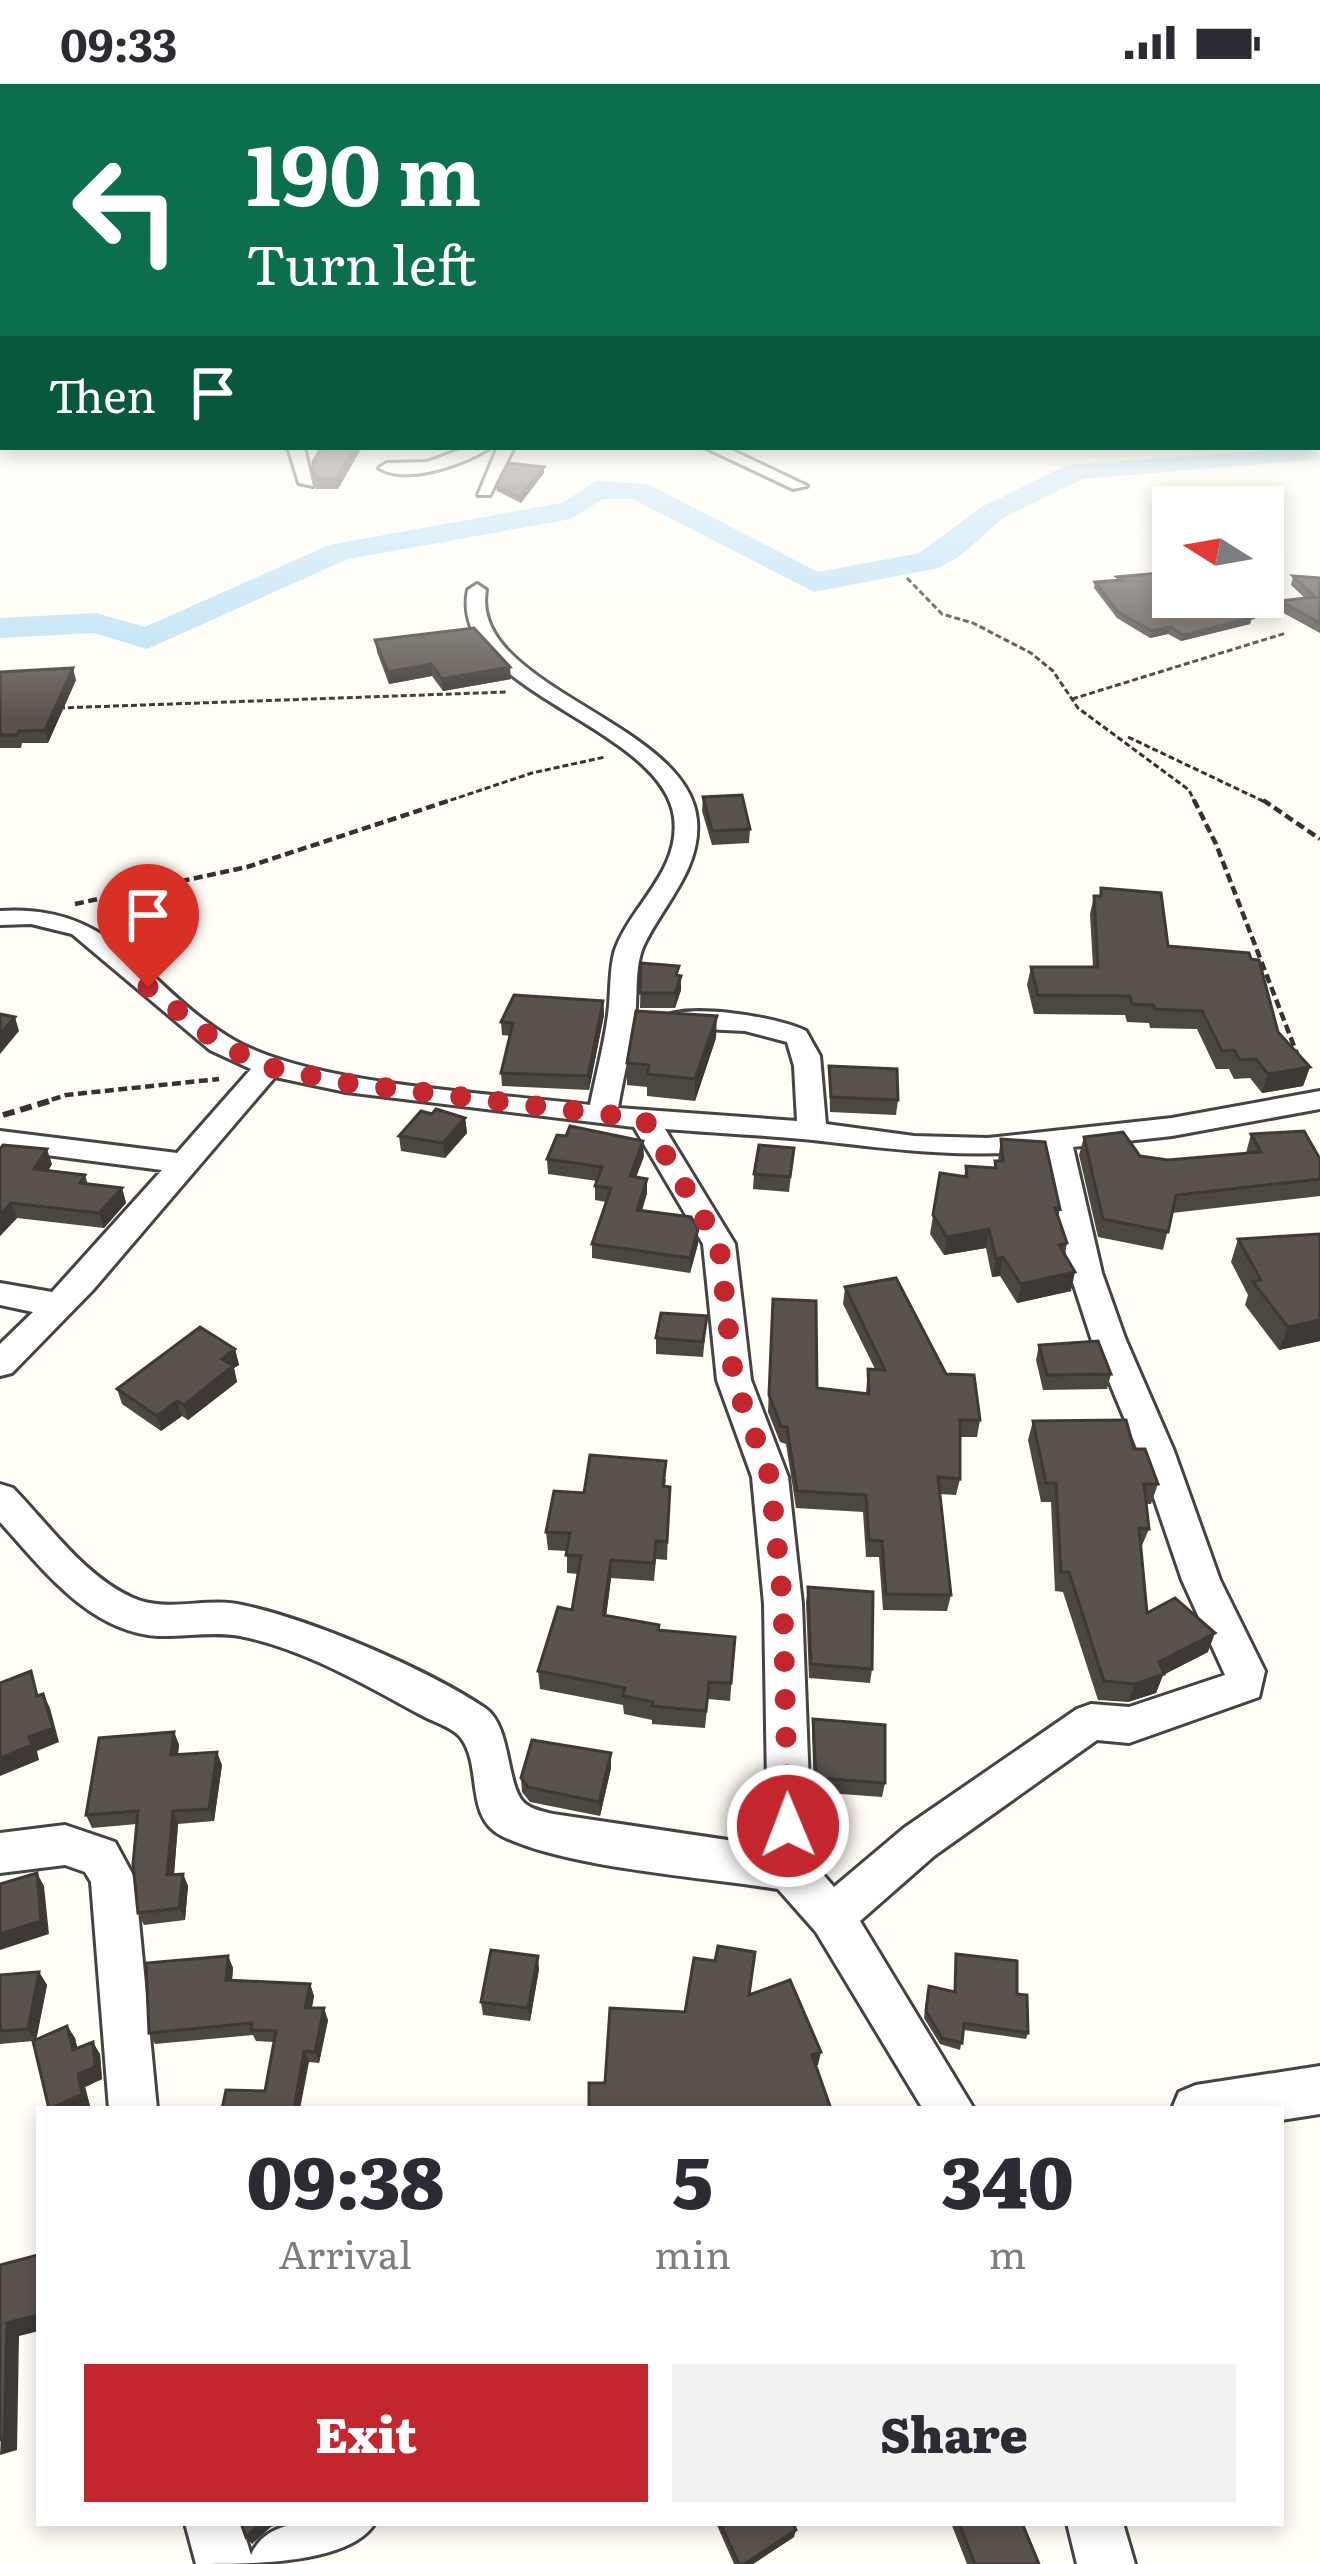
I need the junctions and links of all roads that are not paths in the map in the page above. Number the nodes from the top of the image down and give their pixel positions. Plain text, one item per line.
1 (477, 590) dead end
2 (0, 918) edge
3 (621, 1019) junction
4 (263, 1072) junction
5 (1318, 1101) edge
6 (602, 1116) junction
7 (644, 1119) junction
8 (812, 1131) junction
9 (0, 1140) edge
10 (1057, 1142) junction
11 (187, 1164) junction
12 (0, 1294) edge
13 (58, 1305) junction
14 (0, 1364) edge
15 (0, 1498) edge
16 (0, 1853) edge
17 (790, 1870) junction
18 (832, 1917) junction
19 (1320, 2090) edge
20 (134, 2106) edge
21 (948, 2106) edge
22 (1216, 2106) edge
23 (214, 2526) edge
24 (342, 2526) edge
25 (1096, 2526) edge
26 (225, 2564) edge
27 (276, 2564) edge
28 (1106, 2564) edge

1 - 3 street
2 - 4 street
3 - 6 street
3 - 8 street
4 - 6 street
4 - 11 street
5 - 10 street
6 - 7 street
7 - 8 street
7 - 17 street
8 - 10 street
9 - 11 street
10 - 18 street
11 - 13 street
12 - 13 street
13 - 14 street
15 - 17 street
16 - 20 street
17 - 18 street
18 - 21 street
19 - 22 street
23 - 26 street
24 - 27 street
25 - 28 street

